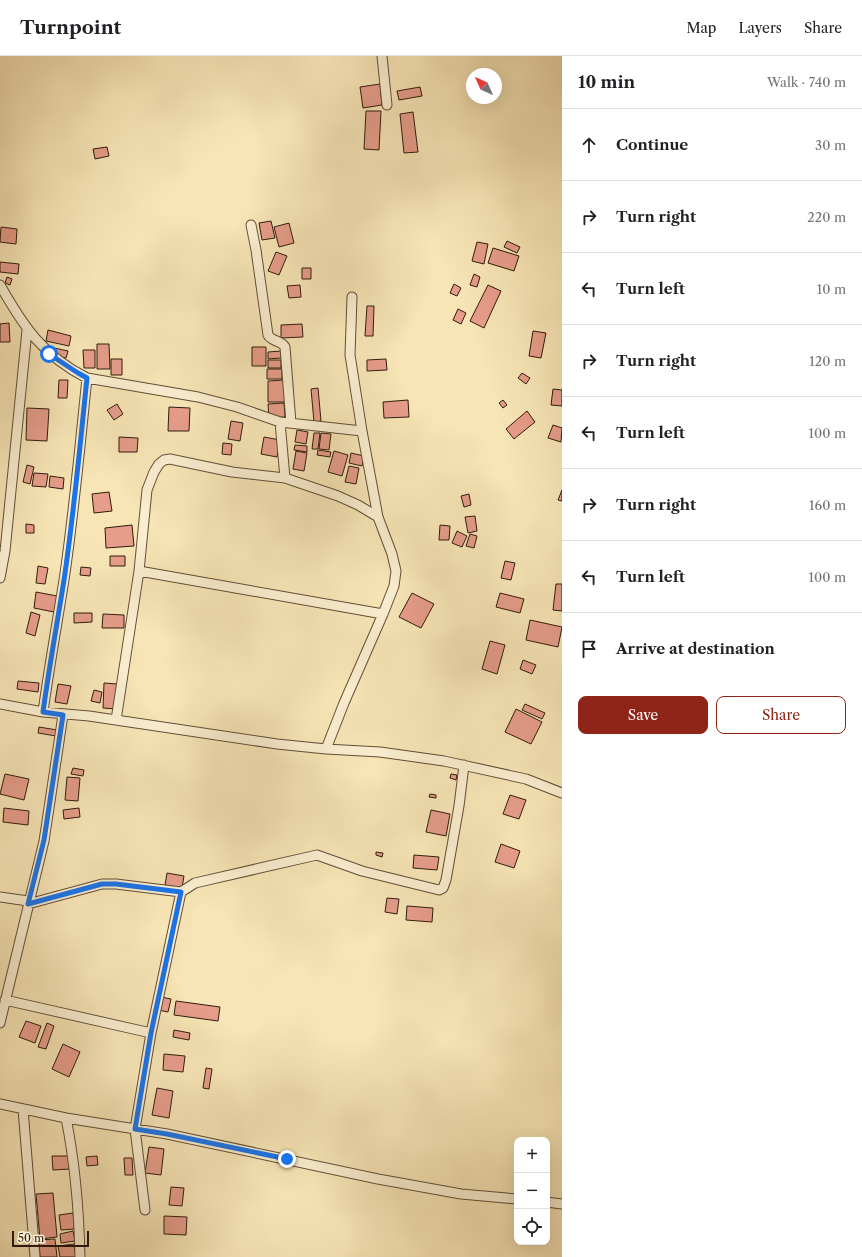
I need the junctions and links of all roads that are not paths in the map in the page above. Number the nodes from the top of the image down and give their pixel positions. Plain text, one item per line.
1 (382, 56) edge
2 (387, 104) dead end
3 (251, 225) dead end
4 (0, 285) edge
5 (352, 297) dead end
6 (27, 330) junction
7 (87, 378) junction
8 (280, 422) junction
9 (291, 423) junction
10 (362, 431) junction
11 (285, 478) junction
12 (378, 516) junction
13 (2, 551) edge
14 (139, 571) junction
15 (0, 578) edge
16 (383, 614) junction
17 (0, 704) edge
18 (43, 712) junction
19 (63, 715) junction
20 (116, 720) junction
21 (326, 748) junction
22 (464, 765) junction
23 (562, 793) edge
24 (181, 892) junction
25 (0, 897) edge
26 (28, 903) junction
27 (5, 1000) junction
28 (0, 1024) edge
29 (151, 1033) junction
30 (0, 1104) edge
31 (23, 1109) junction
32 (66, 1118) junction
33 (135, 1129) junction
34 (514, 1199) edge
35 (550, 1202) edge
36 (562, 1204) edge
37 (145, 1210) dead end
38 (35, 1257) edge
39 (80, 1257) edge

1 - 2 street
3 - 9 street
4 - 6 street
5 - 10 street
6 - 7 street
6 - 13 street
7 - 8 street
7 - 18 street
8 - 9 street
8 - 11 street
9 - 10 street
10 - 12 street
11 - 12 street
11 - 14 street
12 - 16 street
13 - 15 street
14 - 16 street
14 - 20 street
16 - 21 street
17 - 18 street
18 - 19 street
19 - 20 street
19 - 26 street
20 - 21 street
21 - 22 street
22 - 23 street
22 - 24 street
24 - 26 street
24 - 29 street
25 - 26 street
26 - 27 street
27 - 28 street
27 - 29 street
29 - 33 street
30 - 31 street
31 - 32 street
31 - 38 street
32 - 33 street
32 - 39 street
33 - 34 street
33 - 37 street
35 - 36 street

